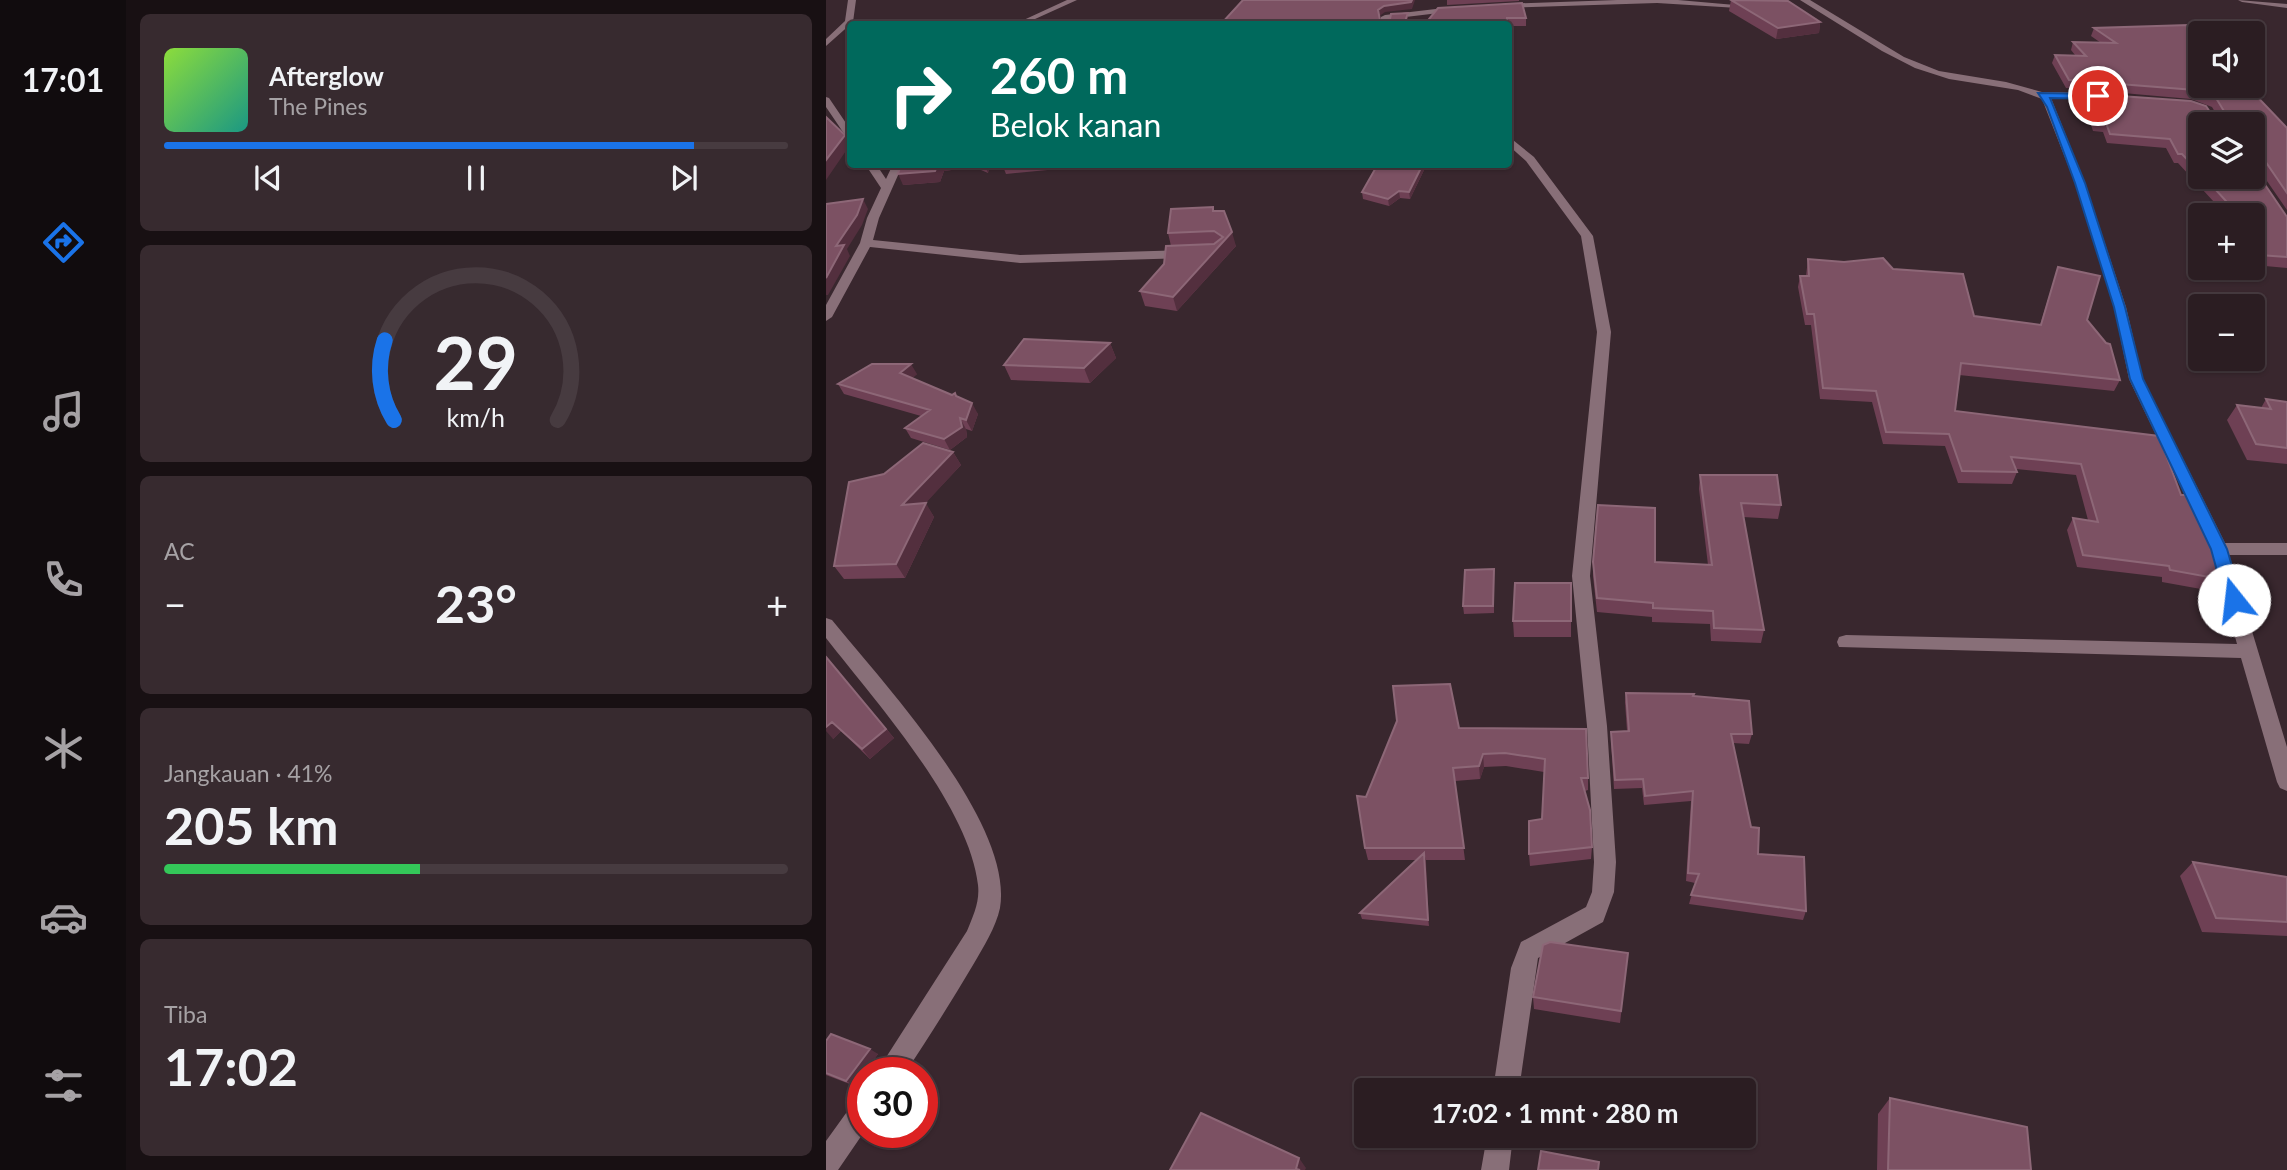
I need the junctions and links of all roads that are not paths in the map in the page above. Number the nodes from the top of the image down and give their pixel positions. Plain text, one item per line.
1 (852, 0) edge
2 (1073, 0) edge
3 (2242, 0) edge
4 (1808, 2) edge
5 (1389, 5) edge
6 (1791, 5) edge
7 (2287, 6) edge
8 (1483, 7) edge
9 (1760, 7) edge
10 (1470, 8) edge
11 (849, 21) edge
12 (1026, 21) edge
13 (1385, 21) edge
14 (847, 23) edge
15 (847, 24) edge
16 (826, 33) edge
17 (826, 44) edge
18 (2041, 95) junction
19 (2114, 97) edge
20 (826, 100) edge
21 (847, 132) edge
22 (1512, 143) edge
23 (873, 168) edge
24 (896, 168) edge
25 (886, 187) junction
26 (866, 243) junction
27 (1205, 253) edge
28 (826, 317) edge
29 (2219, 549) junction
30 (2287, 550) edge
31 (826, 625) edge
32 (1846, 642) dead end
33 (2248, 651) junction
34 (2287, 782) edge
35 (900, 1057) edge
36 (1508, 1078) edge
37 (847, 1134) edge
38 (1498, 1148) edge
39 (826, 1164) edge
40 (1495, 1170) edge

1 - 11 street
2 - 12 street
3 - 7 street
4 - 6 street
4 - 18 street
5 - 13 street
8 - 9 street
10 - 13 street
14 - 16 street
15 - 17 street
18 - 19 street
18 - 29 street
20 - 21 street
22 - 36 street
23 - 25 street
24 - 25 street
25 - 26 street
26 - 27 street
26 - 28 street
29 - 30 street
29 - 33 street
31 - 35 street
32 - 33 street
33 - 34 street
37 - 39 street
38 - 40 street

